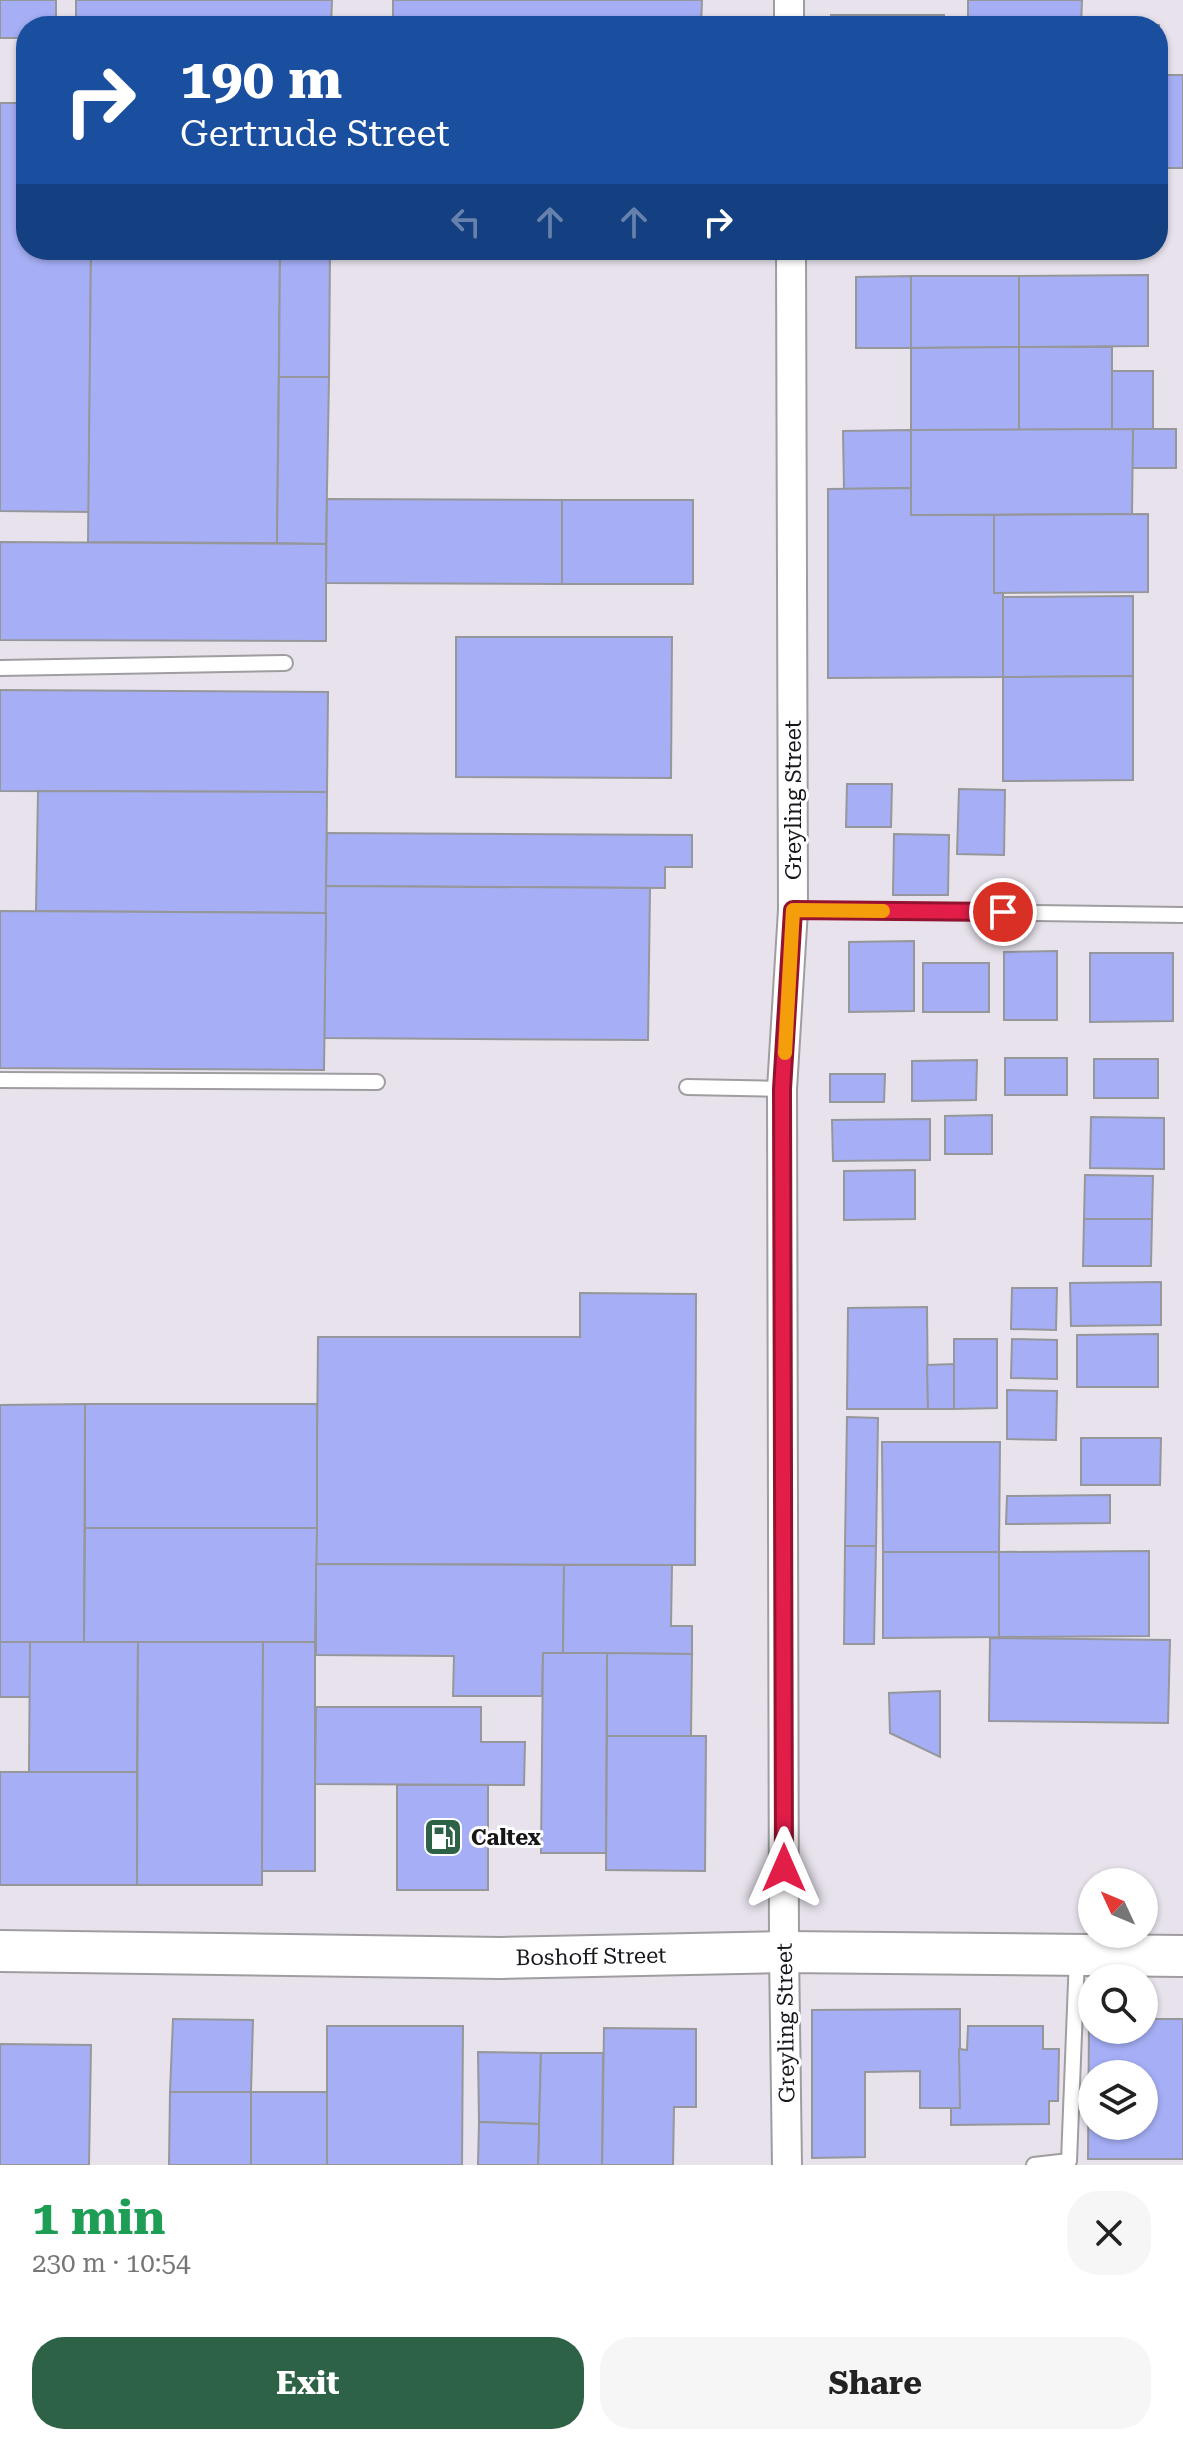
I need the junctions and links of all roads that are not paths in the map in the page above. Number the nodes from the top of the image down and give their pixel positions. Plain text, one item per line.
1 (791, 260) edge
2 (285, 663) dead end
3 (0, 668) edge
4 (793, 910) junction
5 (1183, 915) edge
6 (0, 1080) edge
7 (377, 1082) dead end
8 (687, 1087) dead end
9 (782, 1089) junction
10 (0, 1951) edge
11 (784, 1952) junction
12 (1078, 1955) junction
13 (1183, 1956) edge
14 (1069, 2163) edge
15 (787, 2165) edge
16 (1034, 2165) edge

1 - 4 street, Greyling Street
2 - 3 lane
4 - 5 lane
4 - 9 street, Greyling Street
6 - 7 lane
8 - 9 lane
9 - 11 street, Greyling Street
10 - 11 main road, Boshoff Street
11 - 12 main road, Boshoff Street
11 - 15 street, Greyling Street
12 - 13 main road, Boshoff Street
12 - 14 lane
14 - 16 lane

